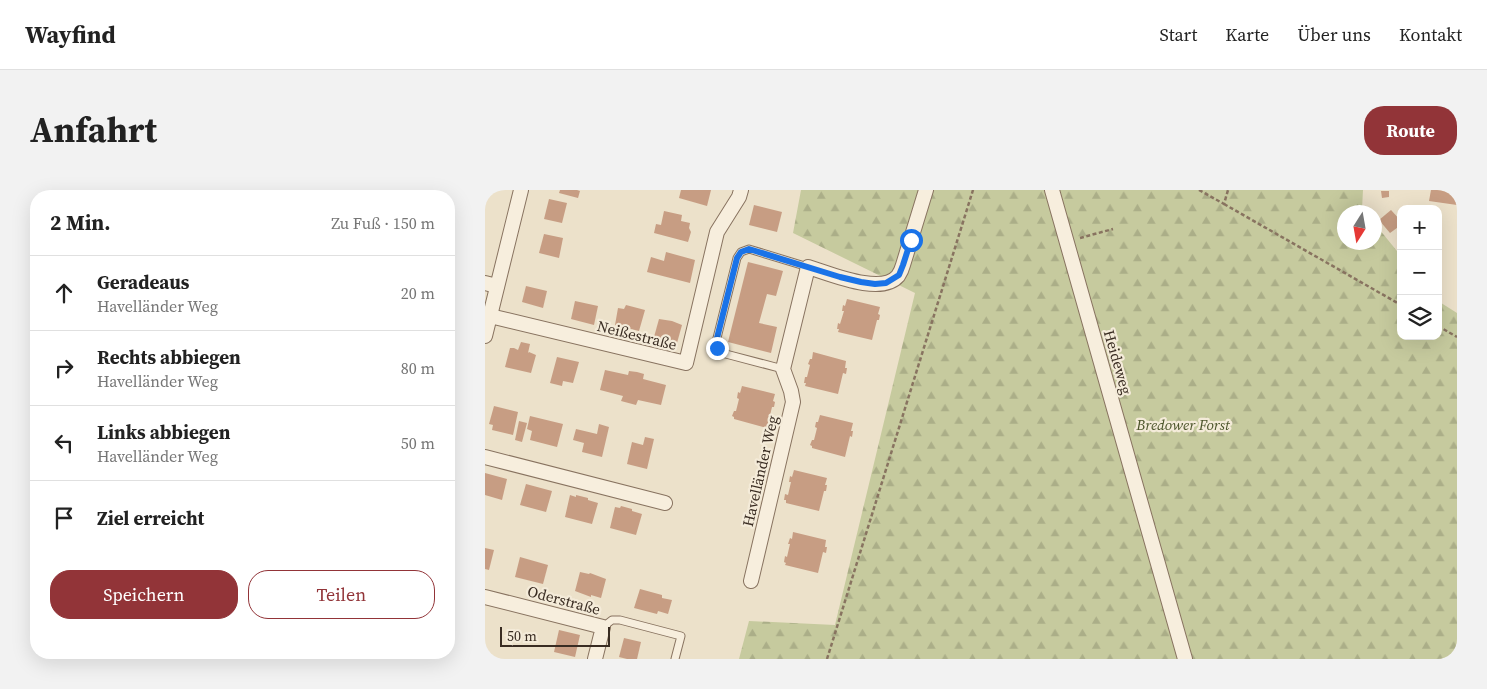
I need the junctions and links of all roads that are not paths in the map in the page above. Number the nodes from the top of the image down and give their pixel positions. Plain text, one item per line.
1 (521, 190) edge
2 (741, 190) edge
3 (926, 190) edge
4 (1052, 190) edge
5 (808, 267) junction
6 (491, 284) edge
7 (490, 316) junction
8 (485, 336) edge
9 (783, 369) junction
10 (485, 457) edge
11 (665, 503) dead end
12 (751, 581) dead end
13 (485, 597) edge
14 (603, 627) junction
15 (595, 659) edge
16 (675, 659) edge
17 (1185, 659) edge

1 - 6 street
2 - 7 street, Neißestraße
3 - 5 street
4 - 17 street, Heideweg
5 - 9 street
5 - 9 lane
6 - 7 street
7 - 8 street
9 - 12 street, Havelländer Weg
10 - 11 street
13 - 14 street, Oderstraße
14 - 15 street, Oderstraße
14 - 16 lane

